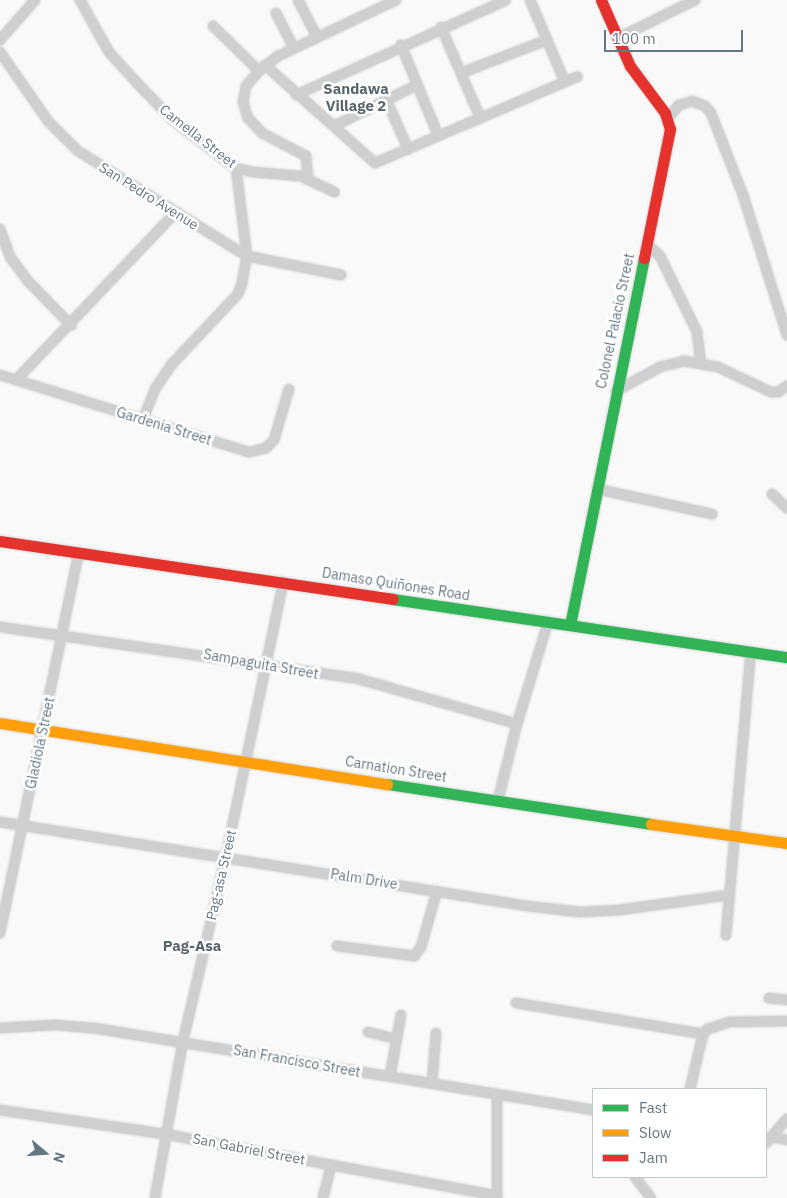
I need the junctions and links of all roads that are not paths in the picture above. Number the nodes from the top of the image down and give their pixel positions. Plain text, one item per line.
1 (35, 0) edge
2 (80, 0) edge
3 (298, 0) edge
4 (396, 0) edge
5 (506, 0) edge
6 (530, 0) edge
7 (601, 0) edge
8 (695, 0) edge
9 (383, 2) edge
10 (276, 13) dead end
11 (213, 26) dead end
12 (441, 27) junction
13 (317, 37) junction
14 (618, 38) junction
15 (0, 40) edge
16 (547, 40) junction
17 (401, 45) junction
18 (294, 48) junction
19 (0, 52) edge
20 (262, 68) junction
21 (461, 73) junction
22 (577, 77) dead end
23 (565, 82) junction
24 (417, 85) junction
25 (296, 94) junction
26 (386, 99) junction
27 (480, 117) junction
28 (668, 118) junction
29 (334, 126) junction
30 (438, 135) junction
31 (408, 149) junction
32 (236, 168) junction
33 (308, 179) junction
34 (334, 192) dead end
35 (175, 213) junction
36 (0, 230) edge
37 (647, 244) junction
38 (247, 256) junction
39 (342, 275) dead end
40 (71, 325) junction
41 (787, 335) edge
42 (701, 363) junction
43 (0, 375) edge
44 (16, 380) junction
45 (787, 386) edge
46 (289, 389) dead end
47 (616, 391) junction
48 (143, 419) junction
49 (597, 489) junction
50 (772, 494) dead end
51 (787, 508) edge
52 (712, 514) dead end
53 (0, 541) edge
54 (79, 553) junction
55 (283, 582) junction
56 (548, 622) junction
57 (570, 625) junction
58 (0, 627) edge
59 (63, 638) junction
60 (750, 652) junction
61 (787, 657) edge
62 (265, 666) junction
63 (0, 722) edge
64 (517, 724) junction
65 (42, 729) junction
66 (245, 760) junction
67 (498, 800) junction
68 (0, 822) edge
69 (22, 825) junction
70 (734, 834) junction
71 (787, 844) edge
72 (226, 856) junction
73 (437, 891) junction
74 (730, 895) junction
75 (1, 927) edge
76 (726, 935) dead end
77 (337, 946) dead end
78 (768, 998) dead end
79 (787, 1000) edge
80 (516, 1004) dead end
81 (401, 1015) dead end
82 (787, 1021) edge
83 (0, 1028) edge
84 (368, 1032) dead end
85 (436, 1033) dead end
86 (703, 1034) junction
87 (396, 1039) junction
88 (183, 1041) junction
89 (390, 1076) junction
90 (432, 1083) junction
91 (690, 1088) edge
92 (497, 1094) junction
93 (0, 1110) edge
94 (592, 1110) edge
95 (787, 1119) edge
96 (164, 1134) junction
97 (769, 1140) edge
98 (787, 1140) edge
99 (331, 1165) junction
100 (636, 1178) edge
101 (497, 1197) edge
102 (155, 1198) edge
103 (323, 1198) edge
104 (651, 1198) edge

1 - 15 street
2 - 32 street, Camella Street
3 - 13 street
4 - 9 street
5 - 12 street
6 - 16 street
7 - 14 street
8 - 14 street
9 - 13 street
10 - 18 street
11 - 20 street
12 - 17 street
12 - 21 street
13 - 18 street
14 - 28 street
16 - 21 street
16 - 23 street
17 - 24 street
17 - 25 street
18 - 20 street
19 - 35 street, San Pedro Avenue
20 - 25 street
20 - 33 street
21 - 27 street
22 - 23 street
23 - 27 street
24 - 26 street
24 - 30 street
25 - 29 street
26 - 29 street
26 - 31 street
27 - 30 street
28 - 37 street, Colonel Palacio Street
28 - 41 street
29 - 31 street
30 - 31 street
32 - 33 street, Camella Street
32 - 38 street
33 - 34 street, Camella Street
35 - 38 street, San Pedro Avenue
35 - 40 street
36 - 40 street
37 - 42 street
37 - 47 street, Colonel Palacio Street
38 - 39 street, San Pedro Avenue
38 - 48 street
40 - 44 street
42 - 45 street
42 - 47 street
43 - 44 street, Gardenia Street
44 - 48 street, Gardenia Street
46 - 48 street, Gardenia Street
47 - 49 street, Colonel Palacio Street
49 - 52 street
49 - 57 street, Colonel Palacio Street
50 - 51 street
53 - 54 street, Damaso Quiñones Road
54 - 55 street, Damaso Quiñones Road
54 - 59 street, Gladiola Street
55 - 56 street, Damaso Quiñones Road
55 - 62 street, Pag-asa Street
56 - 57 street, Damaso Quiñones Road
56 - 64 street
57 - 60 street, Damaso Quiñones Road
58 - 59 street, Sampaguita Street
59 - 62 street, Sampaguita Street
59 - 65 street, Gladiola Street
60 - 61 street, Damaso Quiñones Road
60 - 70 street
62 - 64 street, Sampaguita Street
62 - 66 street, Pag-asa Street
63 - 65 street, Carnation Street
64 - 67 street
65 - 66 street, Carnation Street
65 - 69 street, Gladiola Street
66 - 67 street, Carnation Street
66 - 72 street, Pag-asa Street
67 - 70 street, Carnation Street
68 - 69 street, Palm Drive
69 - 72 street, Palm Drive
69 - 75 street, Gladiola Street
70 - 71 street, Carnation Street
70 - 74 street
72 - 73 street, Palm Drive
72 - 88 street, Pag-asa Street
73 - 74 street, Palm Drive
73 - 77 street
74 - 76 street
78 - 79 street
80 - 86 street
81 - 87 street
82 - 86 street
83 - 88 street, San Francisco Street
84 - 87 street
85 - 90 street
86 - 91 street
87 - 89 street
88 - 89 street, San Francisco Street
88 - 96 street, Pag-asa Street
89 - 90 street, San Francisco Street
90 - 92 street, San Francisco Street
92 - 94 street, San Francisco Street
92 - 101 street
93 - 96 street, San Gabriel Street
95 - 97 street
96 - 99 street, San Gabriel Street
96 - 102 street, Pag-asa Street
97 - 98 street
99 - 101 street, San Gabriel Street
99 - 103 street
100 - 104 street

